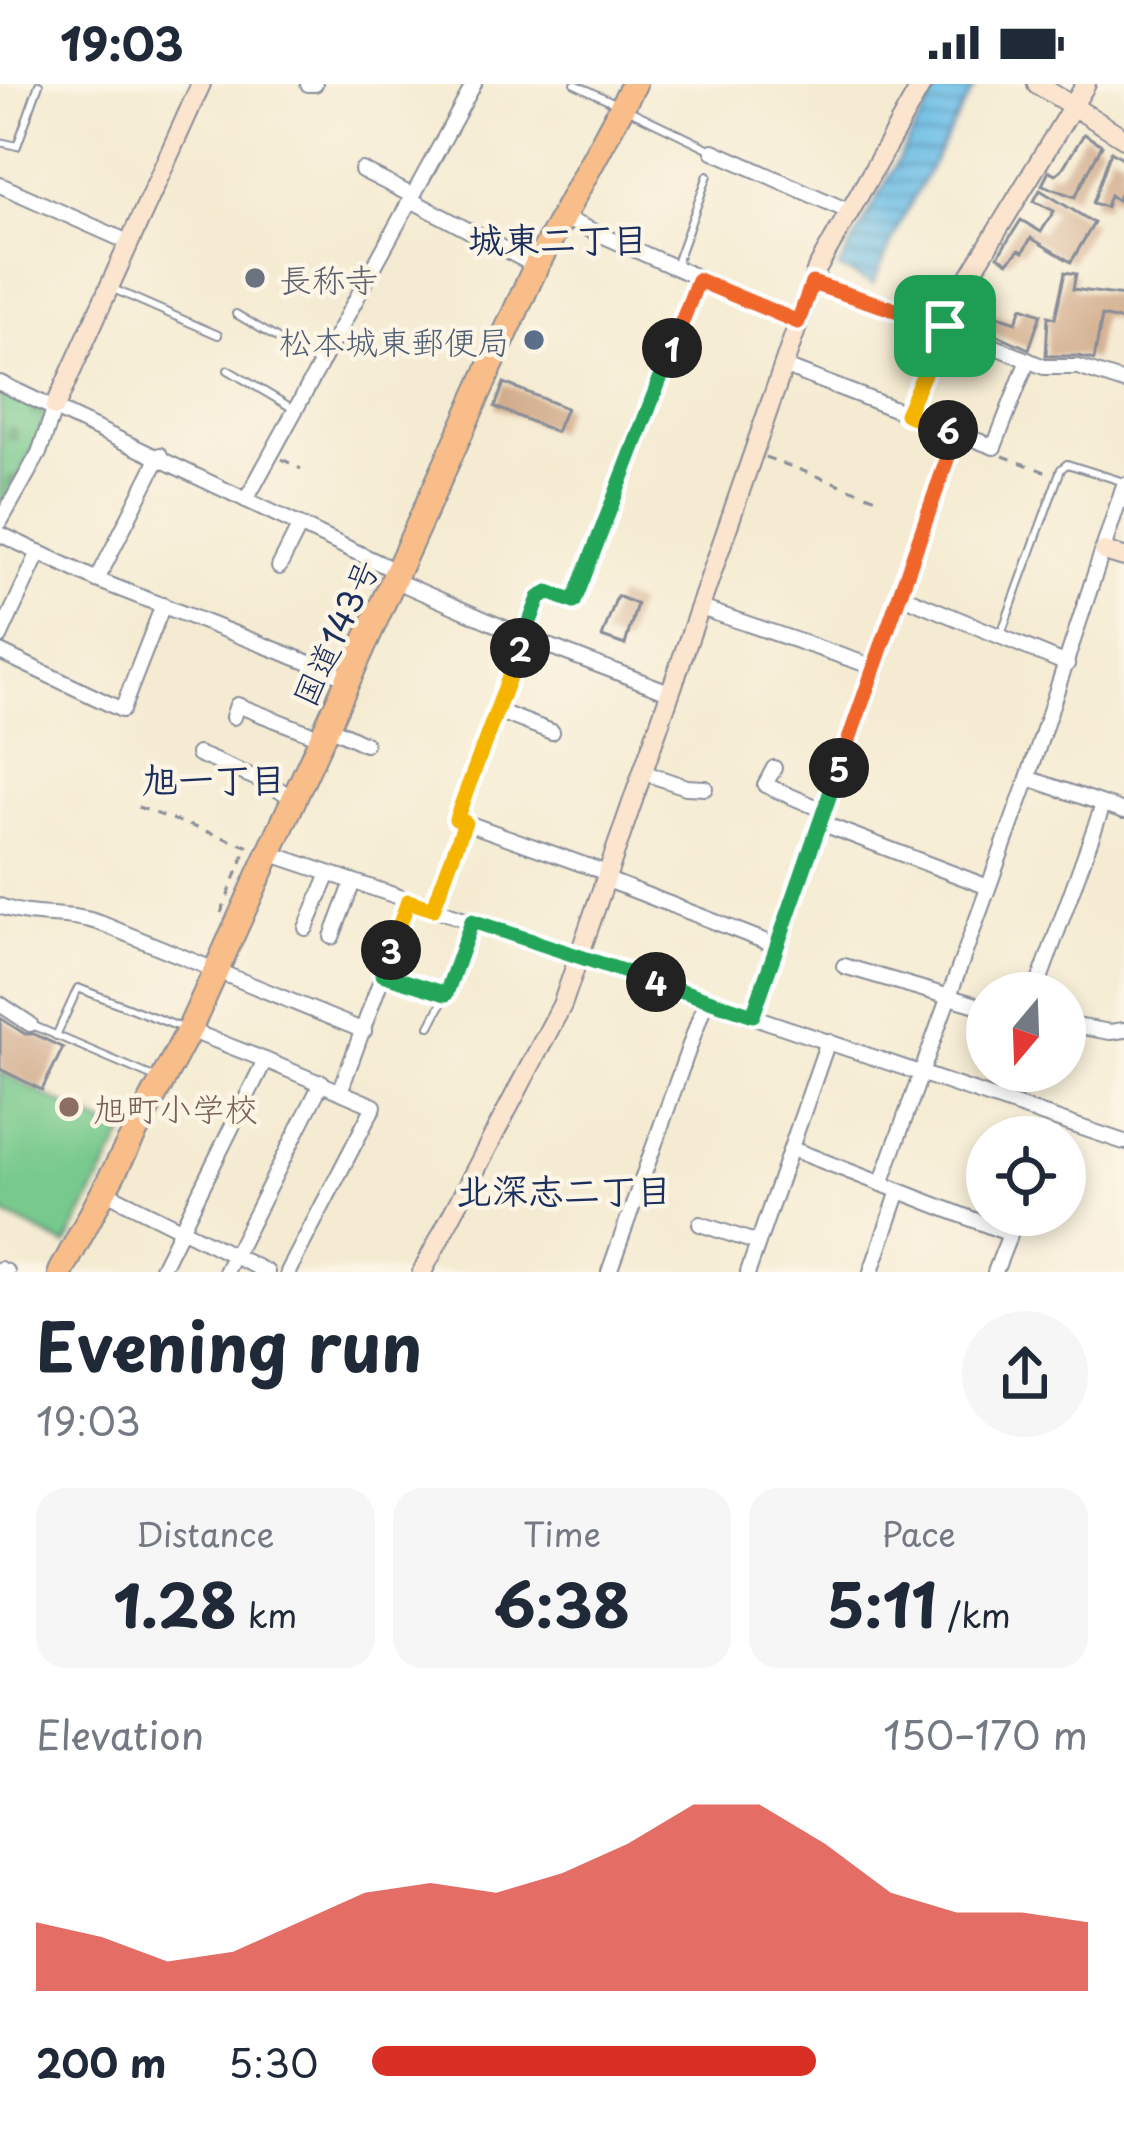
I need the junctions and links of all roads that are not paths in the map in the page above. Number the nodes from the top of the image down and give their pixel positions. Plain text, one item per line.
1 (39, 84) edge
2 (201, 84) edge
3 (474, 84) edge
4 (575, 84) edge
5 (922, 84) edge
6 (1037, 84) edge
7 (1086, 84) edge
8 (628, 95) edge
9 (1074, 105) junction
10 (1124, 139) edge
11 (0, 142) edge
12 (713, 151) joint
13 (362, 170) dead end
14 (708, 175) dead end
15 (0, 185) edge
16 (412, 198) junction
17 (848, 211) junction
18 (561, 218) junction
19 (128, 242) junction
20 (536, 266) junction
21 (674, 269) junction
22 (698, 280) junction
23 (812, 283) junction
24 (109, 287) junction
25 (236, 314) dead end
26 (798, 322) junction
27 (945, 326) junction
28 (218, 335) dead end
29 (1028, 361) junction
30 (320, 364) junction
31 (783, 367) junction
32 (228, 370) dead end
33 (1124, 382) edge
34 (0, 383) edge
35 (56, 407) junction
36 (295, 410) junction
37 (906, 414) junction
38 (956, 434) junction
39 (160, 455) junction
40 (1124, 484) edge
41 (246, 500) junction
42 (0, 522) edge
43 (300, 525) junction
44 (0, 534) edge
45 (1104, 551) junction
46 (39, 552) junction
47 (1124, 557) edge
48 (279, 567) dead end
49 (396, 576) junction
50 (97, 580) junction
51 (900, 596) junction
52 (163, 605) junction
53 (698, 608) junction
54 (524, 637) junction
55 (0, 638) edge
56 (1000, 638) junction
57 (0, 652) edge
58 (1067, 664) junction
59 (874, 667) junction
60 (349, 678) junction
61 (669, 692) junction
62 (234, 708) dead end
63 (496, 711) junction
64 (324, 732) junction
65 (552, 732) dead end
66 (365, 744) dead end
67 (208, 753) dead end
68 (774, 767) dead end
69 (642, 772) junction
70 (1028, 778) junction
71 (705, 788) dead end
72 (294, 799) junction
73 (1103, 805) junction
74 (1124, 812) edge
75 (823, 817) junction
76 (465, 822) junction
77 (269, 853) junction
78 (329, 874) junction
79 (606, 876) junction
80 (353, 882) junction
81 (988, 887) junction
82 (408, 901) junction
83 (0, 906) edge
84 (433, 909) junction
85 (472, 921) junction
86 (307, 928) dead end
87 (332, 937) dead end
88 (777, 946) junction
89 (580, 956) junction
90 (844, 966) dead end
91 (216, 972) junction
92 (1043, 972) edge
93 (382, 974) junction
94 (446, 994) junction
95 (948, 999) junction
96 (706, 1000) junction
97 (966, 1003) edge
98 (0, 1004) edge
99 (753, 1015) junction
100 (30, 1024) joint
101 (430, 1026) dead end
102 (1086, 1028) edge
103 (189, 1030) junction
104 (1124, 1030) edge
105 (364, 1031) junction
106 (56, 1036) junction
107 (828, 1042) junction
108 (265, 1060) junction
109 (921, 1074) junction
110 (161, 1081) junction
111 (322, 1082) junction
112 (341, 1090) junction
113 (1124, 1142) edge
114 (792, 1149) junction
115 (881, 1184) junction
116 (899, 1191) junction
117 (104, 1192) junction
118 (700, 1223) dead end
119 (179, 1228) junction
120 (758, 1243) junction
121 (233, 1255) junction
122 (61, 1272) edge
123 (160, 1272) edge
124 (226, 1272) edge
125 (267, 1272) edge
126 (288, 1272) edge
127 (422, 1272) edge
128 (609, 1272) edge
129 (748, 1272) edge
130 (872, 1272) edge
131 (995, 1272) edge

1 - 11 lane
2 - 19 street
3 - 16 street
4 - 8 lane
5 - 17 street
6 - 9 street
7 - 9 street
8 - 12 lane
8 - 18 highway, 国道143号
9 - 10 street
9 - 27 street
12 - 17 street
13 - 16 street
14 - 21 lane
15 - 19 street
16 - 20 street
16 - 30 street
17 - 23 street
18 - 20 highway, 国道143号
18 - 21 street
19 - 24 street
20 - 49 highway, 国道143号
21 - 22 street
22 - 26 street
22 - 54 street
23 - 26 street
23 - 27 street
24 - 28 lane
24 - 35 street
25 - 30 lane
26 - 31 street
27 - 29 street
27 - 37 street
29 - 33 street
29 - 38 street
30 - 36 street
31 - 37 street
31 - 53 street
32 - 36 lane
34 - 35 street
35 - 39 street
35 - 42 street
36 - 41 street
37 - 38 street
38 - 51 street
39 - 41 street
39 - 50 street
40 - 45 street
40 - 56 lane
41 - 43 street
43 - 48 street
43 - 49 street
44 - 46 street
45 - 47 street
45 - 58 street
46 - 50 street
46 - 55 street
49 - 54 street
49 - 60 highway, 国道143号
50 - 52 street
51 - 56 street
51 - 59 street
52 - 57 street
52 - 60 street
53 - 59 street
53 - 61 street
54 - 61 street
54 - 63 street
56 - 58 street
58 - 70 street
59 - 75 street
60 - 64 highway, 国道143号
61 - 69 street
62 - 64 street
63 - 65 street
63 - 76 street
64 - 66 street
64 - 72 highway, 国道143号
67 - 72 street
68 - 75 street
69 - 71 street
69 - 79 street
70 - 73 street
70 - 81 street
72 - 77 highway, 国道143号
73 - 74 street
73 - 92 street
75 - 81 street
75 - 88 street
76 - 79 street
76 - 84 street
77 - 78 street
77 - 91 highway, 国道143号
78 - 80 street
78 - 86 street
79 - 88 street
79 - 89 street
80 - 82 street
80 - 87 street
81 - 95 street
82 - 84 street
82 - 93 lane
83 - 91 street
84 - 85 street
85 - 89 street
85 - 94 street
88 - 99 street
89 - 96 street
89 - 127 street
90 - 95 street
91 - 103 highway, 国道143号
91 - 105 street
93 - 94 street
93 - 105 street
94 - 101 lane
95 - 97 street
95 - 109 street
96 - 99 street
96 - 128 street
98 - 100 street
99 - 107 street
100 - 106 lane
102 - 104 street
103 - 106 lane
103 - 108 street
103 - 110 highway, 国道143号
105 - 112 street
106 - 110 lane
107 - 109 street
107 - 114 street
108 - 111 street
108 - 119 street
109 - 113 street
109 - 115 street
110 - 117 highway, 国道143号
111 - 112 street
111 - 121 street
112 - 126 street
114 - 115 street
114 - 120 street
115 - 116 street
116 - 130 street
116 - 131 street
117 - 119 street
117 - 122 highway, 国道143号
118 - 120 street
119 - 121 street
119 - 123 street
120 - 129 street
121 - 124 street
121 - 125 street

